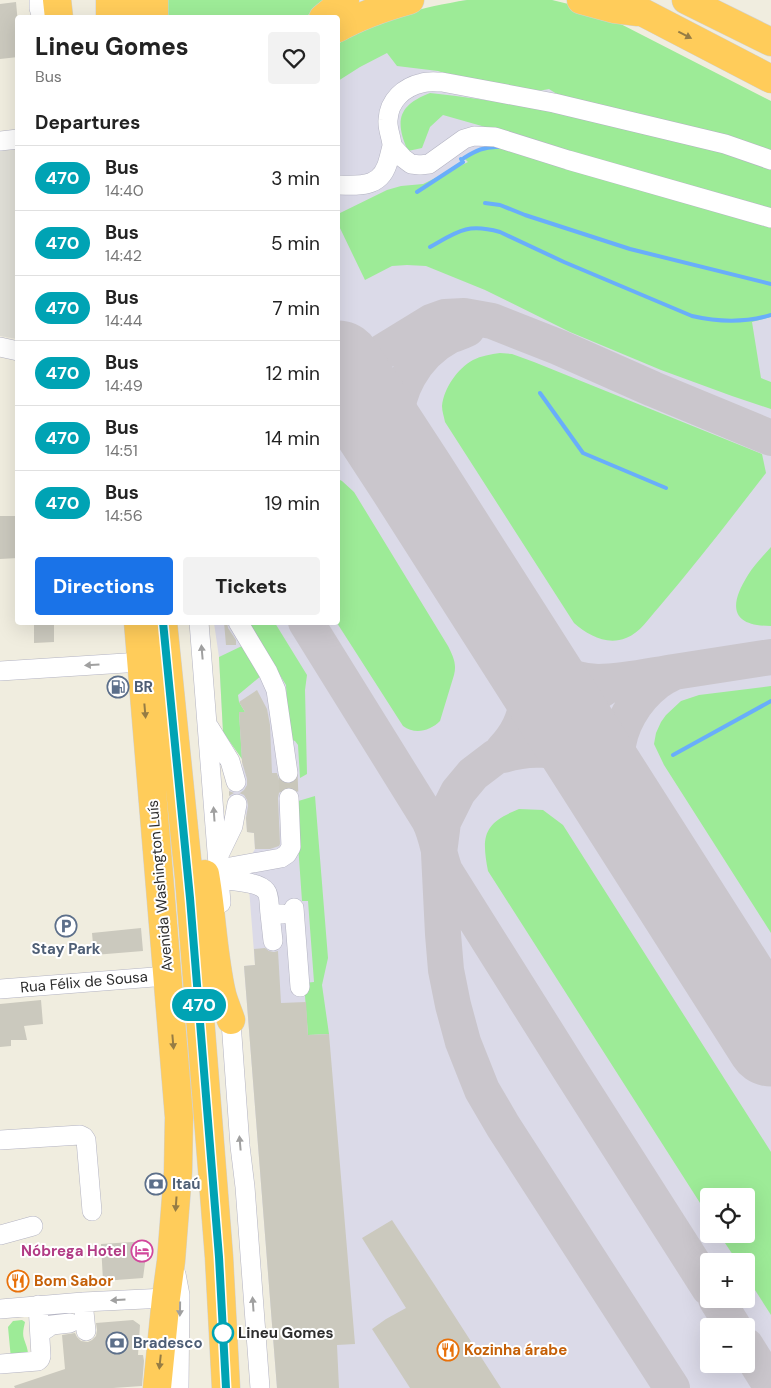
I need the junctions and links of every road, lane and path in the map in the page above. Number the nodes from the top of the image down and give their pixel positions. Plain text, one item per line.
1 (39, 0) edge
2 (57, 0) edge
3 (92, 0) edge
4 (345, 0) edge
5 (410, 0) edge
6 (581, 0) edge
7 (686, 0) edge
8 (630, 6) edge
9 (41, 15) edge
10 (59, 15) edge
11 (92, 15) edge
12 (327, 15) edge
13 (340, 27) edge
14 (771, 42) edge
15 (771, 79) edge
16 (15, 139) edge
17 (0, 141) edge
18 (392, 146) junction
19 (771, 160) edge
20 (340, 185) edge
21 (771, 218) edge
22 (0, 347) edge
23 (15, 350) edge
24 (138, 625) edge
25 (163, 625) edge
26 (199, 625) edge
27 (240, 625) edge
28 (141, 662) junction
29 (0, 671) edge
30 (208, 726) junction
31 (288, 773) tunnel mouth
32 (236, 782) dead end
33 (181, 792) junction
34 (289, 798) tunnel mouth
35 (237, 804) dead end
36 (219, 869) junction
37 (270, 914) junction
38 (273, 940) dead end
39 (167, 976) junction
40 (300, 987) dead end
41 (0, 989) edge
42 (230, 1020) junction
43 (0, 1140) edge
44 (92, 1211) dead end
45 (33, 1226) dead end
46 (0, 1234) edge
47 (172, 1261) junction
48 (166, 1298) junction
49 (76, 1303) junction
50 (38, 1305) junction
51 (0, 1308) edge
52 (40, 1333) junction
53 (0, 1364) edge
54 (158, 1388) edge
55 (179, 1388) edge
56 (226, 1388) edge
57 (260, 1388) edge

1 - 9 street
2 - 10 highway
3 - 11 highway
4 - 12 highway
5 - 13 highway
6 - 8 highway
7 - 14 highway
8 -> 15 highway
16 - 17 street
18 - 19 street
18 - 20 street
18 - 21 street
22 - 23 street
24 - 28 highway, Avenida Washington Luís
25 - 33 highway, Avenida Washington Luís
30 -> 26 street
27 - 31 street
28 -> 29 street
28 -> 39 highway, Avenida Washington Luís
30 - 32 street
36 -> 30 street
33 - 42 highway
33 - 56 highway, Avenida Washington Luís
34 - 36 street
35 - 36 street
36 - 37 street
36 - 42 street
37 - 38 street
37 - 40 street
39 - 41 street, Rua Félix de Sousa
39 -> 47 highway, Avenida Washington Luís
57 -> 42 street
43 - 44 street
45 - 46 street
47 - 48 highway, Avenida Washington Luís
47 -> 55 street
48 -> 49 street
48 -> 54 highway, Avenida Washington Luís
49 - 50 street
49 - 52 street
50 - 51 street
50 - 52 street
52 - 53 street

